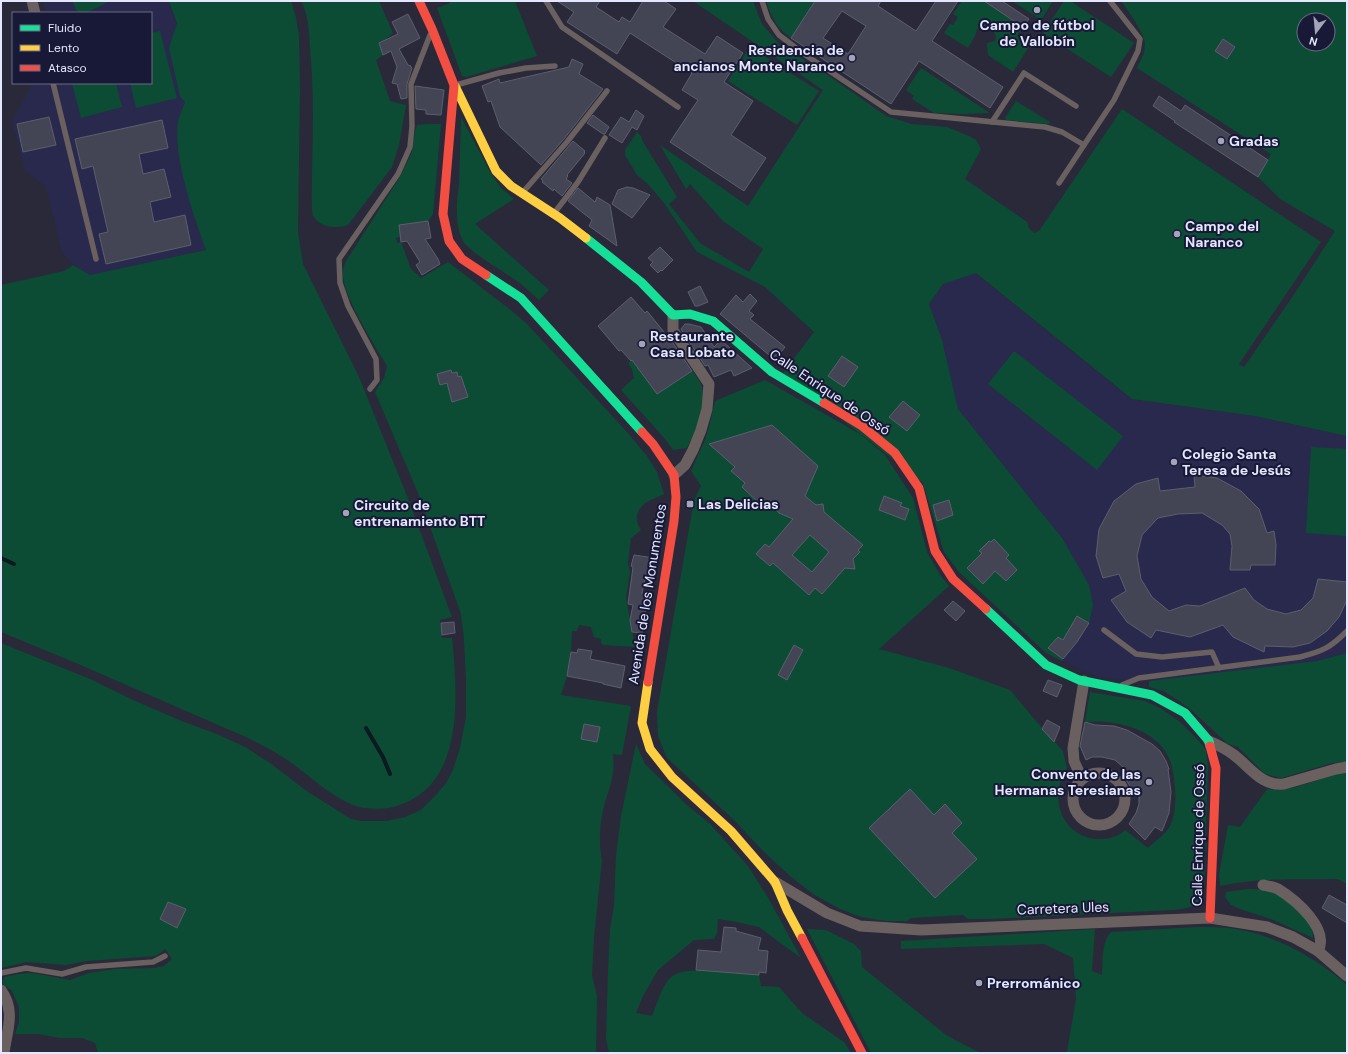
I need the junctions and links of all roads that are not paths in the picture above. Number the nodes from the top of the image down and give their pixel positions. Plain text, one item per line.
1 (32, 1) edge
2 (419, 1) edge
3 (546, 1) edge
4 (762, 1) edge
5 (1110, 1) edge
6 (36, 12) edge
7 (432, 29) junction
8 (555, 66) dead end
9 (53, 84) edge
10 (454, 86) junction
11 (607, 91) dead end
12 (1076, 106) dead end
13 (678, 107) dead end
14 (992, 122) junction
15 (605, 138) dead end
16 (1084, 145) junction
17 (1059, 182) dead end
18 (522, 193) junction
19 (554, 214) junction
20 (96, 259) dead end
21 (673, 315) junction
22 (370, 389) dead end
23 (674, 475) junction
24 (1104, 630) dead end
25 (1347, 631) edge
26 (1219, 668) junction
27 (1084, 681) junction
28 (1116, 687) junction
29 (1209, 741) junction
30 (1347, 767) edge
31 (1082, 779) junction
32 (776, 882) junction
33 (1263, 885) dead end
34 (1210, 918) junction
35 (1318, 951) junction
36 (165, 956) dead end
37 (1, 973) edge
38 (1347, 976) edge
39 (1, 990) edge
40 (4, 1053) edge
41 (862, 1053) edge

1 - 6 street
2 - 7 street, Avenida de los Monumentos
3 - 13 lane
4 - 14 lane
5 - 16 lane
7 - 10 street, Avenida de los Monumentos
7 - 22 lane
8 - 10 lane
9 - 20 lane
10 - 18 street
10 - 23 street, Avenida de los Monumentos
11 - 18 lane
12 - 14 lane
14 - 16 lane
15 - 19 lane
16 - 17 lane
18 - 19 street
19 - 21 street
21 - 23 street
21 - 27 street, Calle Enrique de Ossó
23 - 32 street, Avenida de los Monumentos
24 - 26 lane
25 - 26 lane
26 - 28 lane
27 - 28 street, Calle Enrique de Ossó
27 - 31 street
28 - 29 street, Calle Enrique de Ossó
29 - 30 street
29 - 34 street, Calle Enrique de Ossó
31 - 31 street
32 - 34 street, Carretera Ules
32 - 41 street, Avenida de los Monumentos
33 - 35 street
34 - 35 street, Carretera Ules
35 - 38 street, Carretera Ules
36 - 37 lane
39 - 40 street

